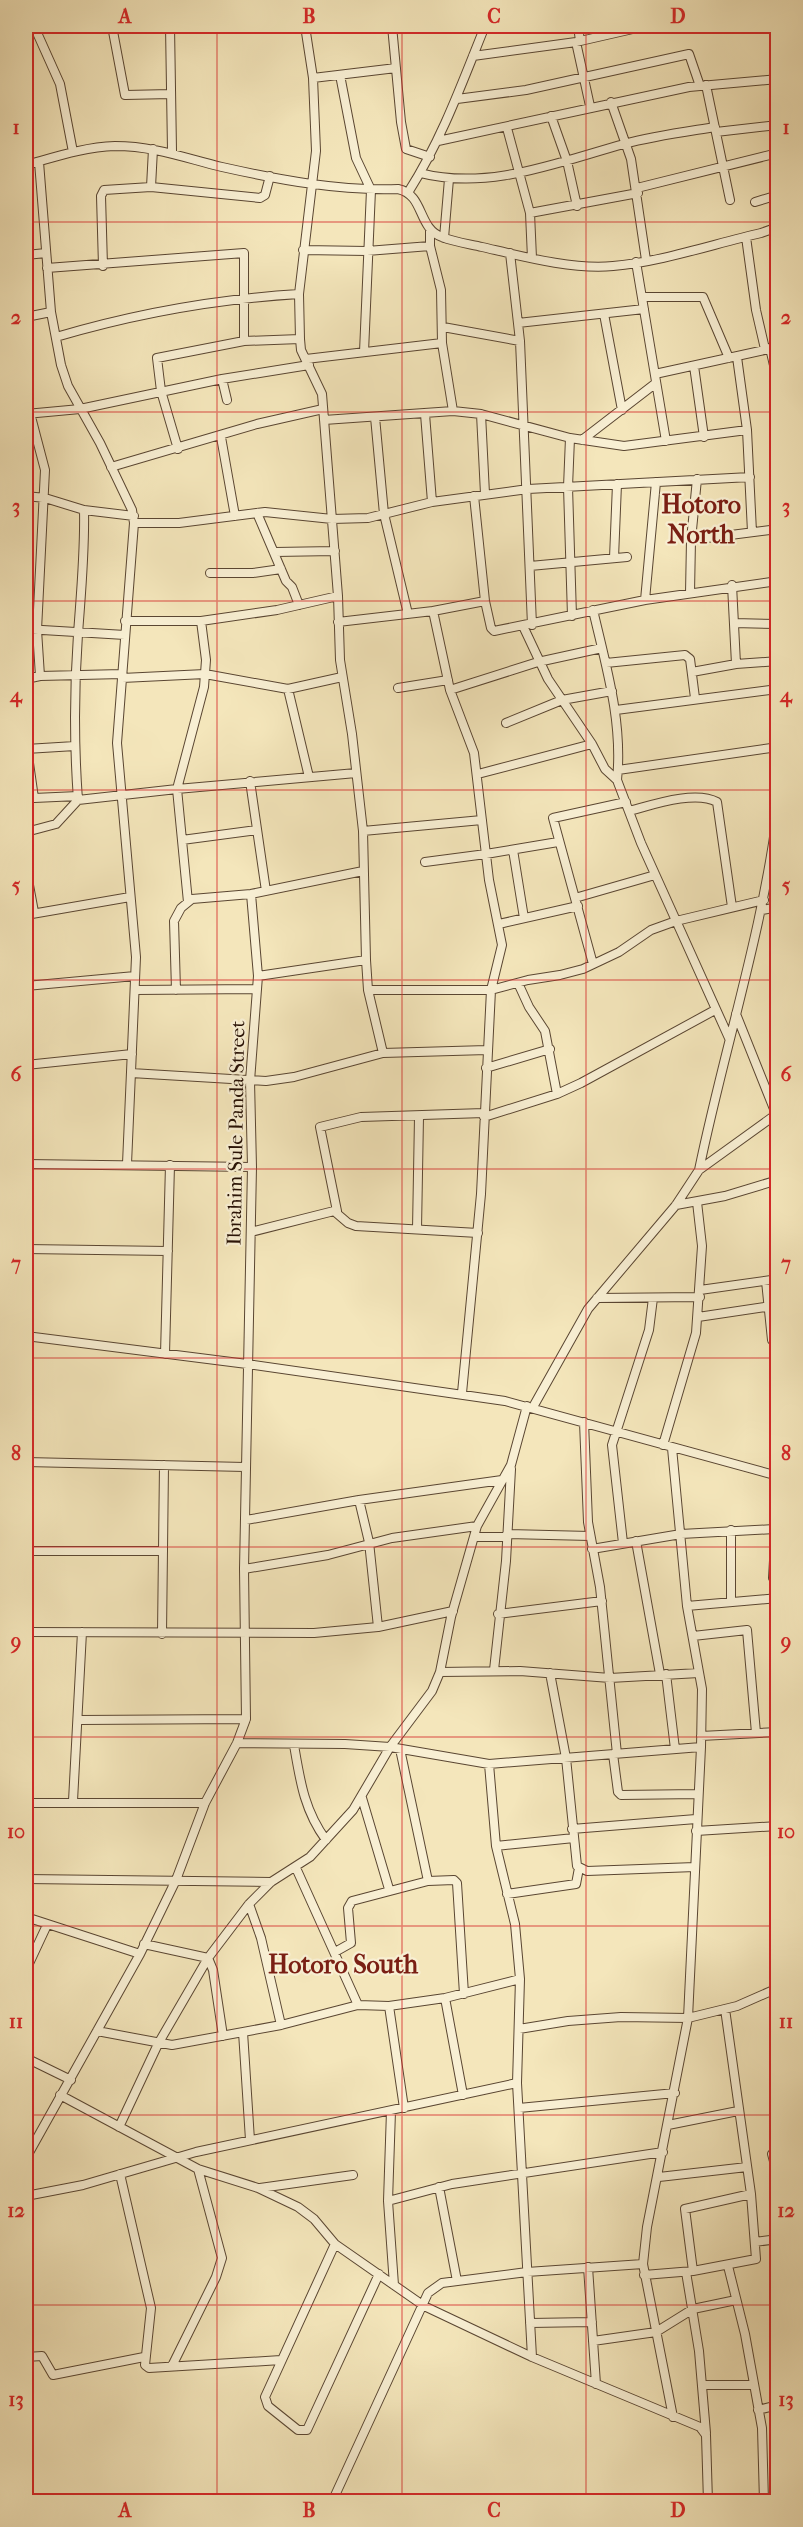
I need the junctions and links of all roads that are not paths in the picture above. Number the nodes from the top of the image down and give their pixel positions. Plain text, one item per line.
1 (34, 26) edge
2 (112, 26) edge
3 (170, 26) edge
4 (305, 26) edge
5 (392, 26) edge
6 (485, 26) edge
7 (578, 26) edge
8 (646, 26) edge
9 (578, 42) junction
10 (473, 56) junction
11 (396, 68) junction
12 (340, 75) junction
13 (583, 75) junction
14 (313, 78) junction
15 (777, 79) edge
16 (703, 86) junction
17 (171, 94) junction
18 (457, 99) junction
19 (611, 102) junction
20 (590, 106) junction
21 (551, 116) junction
22 (777, 125) edge
23 (507, 128) junction
24 (715, 130) junction
25 (438, 141) junction
26 (626, 143) junction
27 (153, 149) junction
28 (73, 152) junction
29 (172, 152) junction
30 (777, 153) edge
31 (430, 157) junction
32 (567, 161) junction
33 (39, 162) junction
34 (26, 165) edge
35 (723, 167) junction
36 (420, 173) junction
37 (519, 173) junction
38 (270, 176) junction
39 (449, 179) junction
40 (311, 185) junction
41 (151, 187) junction
42 (371, 190) junction
43 (637, 190) junction
44 (409, 191) junction
45 (777, 195) edge
46 (730, 200) dead end
47 (755, 202) dead end
48 (577, 206) junction
49 (530, 213) junction
50 (777, 227) edge
51 (430, 229) junction
52 (746, 237) junction
53 (444, 238) junction
54 (430, 246) junction
55 (303, 250) junction
56 (367, 251) junction
57 (46, 253) junction
58 (510, 253) junction
59 (26, 255) edge
60 (532, 258) junction
61 (646, 260) junction
62 (636, 262) junction
63 (103, 266) junction
64 (47, 268) junction
65 (299, 294) junction
66 (642, 297) junction
67 (243, 298) junction
68 (644, 309) junction
69 (51, 312) junction
70 (603, 314) junction
71 (26, 317) edge
72 (518, 323) junction
73 (442, 327) junction
74 (56, 337) junction
75 (300, 339) junction
76 (244, 341) junction
77 (520, 341) junction
78 (442, 343) junction
79 (771, 348) edge
80 (364, 352) junction
81 (733, 358) junction
82 (308, 362) junction
83 (694, 366) junction
84 (655, 374) junction
85 (222, 379) junction
86 (656, 383) junction
87 (777, 383) edge
88 (161, 391) junction
89 (226, 400) dead end
90 (80, 409) junction
91 (323, 409) junction
92 (622, 410) junction
93 (453, 411) junction
94 (28, 414) edge
95 (425, 414) junction
96 (481, 414) junction
97 (375, 417) junction
98 (324, 420) junction
99 (525, 428) junction
100 (747, 430) junction
101 (221, 437) junction
102 (704, 437) junction
103 (570, 438) junction
104 (582, 440) junction
105 (666, 441) junction
106 (178, 448) junction
107 (111, 467) junction
108 (750, 477) junction
109 (697, 479) junction
110 (656, 482) junction
111 (617, 484) junction
112 (568, 487) junction
113 (528, 489) junction
114 (485, 495) junction
115 (26, 496) edge
116 (474, 496) junction
117 (45, 498) junction
118 (432, 502) junction
119 (84, 510) junction
120 (257, 513) junction
121 (384, 514) junction
122 (235, 516) junction
123 (134, 519) junction
124 (332, 519) junction
125 (777, 529) edge
126 (752, 532) junction
127 (691, 540) junction
128 (334, 551) junction
129 (275, 552) junction
130 (627, 557) dead end
131 (614, 558) junction
132 (570, 563) junction
133 (530, 566) junction
134 (281, 569) junction
135 (210, 573) dead end
136 (777, 581) edge
137 (732, 585) junction
138 (690, 592) junction
139 (338, 596) junction
140 (645, 600) junction
141 (485, 601) junction
142 (299, 605) junction
143 (594, 610) junction
144 (433, 611) junction
145 (408, 614) junction
146 (572, 616) junction
147 (125, 621) junction
148 (201, 621) junction
149 (338, 622) junction
150 (734, 623) junction
151 (777, 624) edge
152 (527, 626) junction
153 (26, 629) edge
154 (37, 630) junction
155 (78, 633) junction
156 (124, 636) junction
157 (602, 648) junction
158 (538, 662) junction
159 (777, 662) edge
160 (606, 663) junction
161 (736, 664) junction
162 (692, 672) junction
163 (205, 674) junction
164 (40, 676) junction
165 (76, 676) junction
166 (122, 676) junction
167 (342, 677) junction
168 (26, 679) edge
169 (448, 680) junction
170 (399, 688) dead end
171 (777, 688) edge
172 (288, 689) junction
173 (450, 690) junction
174 (612, 691) junction
175 (695, 698) junction
176 (562, 700) junction
177 (616, 710) junction
178 (507, 723) dead end
179 (592, 744) junction
180 (75, 746) junction
181 (777, 747) edge
182 (26, 749) edge
183 (618, 770) junction
184 (356, 773) junction
185 (478, 774) junction
186 (309, 777) junction
187 (617, 780) junction
188 (250, 781) junction
189 (177, 789) junction
190 (122, 796) junction
191 (78, 798) junction
192 (626, 802) junction
193 (777, 808) edge
194 (629, 811) junction
195 (482, 820) junction
196 (257, 830) junction
197 (363, 831) junction
198 (26, 832) edge
199 (182, 840) junction
200 (558, 842) junction
201 (513, 850) junction
202 (486, 855) junction
203 (775, 857) edge
204 (425, 861) dead end
205 (26, 869) edge
206 (363, 871) junction
207 (655, 875) junction
208 (266, 891) junction
209 (251, 894) junction
210 (130, 897) junction
211 (764, 900) junction
212 (188, 902) junction
213 (577, 902) junction
214 (732, 907) junction
215 (777, 907) edge
216 (762, 910) junction
217 (34, 912) junction
218 (26, 915) edge
219 (524, 918) junction
220 (676, 921) junction
221 (499, 924) junction
222 (366, 960) junction
223 (593, 964) junction
224 (135, 976) junction
225 (258, 976) junction
226 (518, 982) junction
227 (26, 986) edge
228 (257, 989) junction
229 (135, 990) junction
230 (176, 990) junction
231 (368, 990) junction
232 (491, 990) junction
233 (715, 1010) junction
234 (736, 1014) junction
235 (729, 1038) junction
236 (550, 1049) junction
237 (487, 1050) junction
238 (383, 1053) junction
239 (132, 1054) junction
240 (26, 1065) edge
241 (486, 1068) junction
242 (131, 1073) junction
243 (250, 1081) junction
244 (557, 1094) junction
245 (777, 1113) edge
246 (484, 1115) junction
247 (419, 1117) junction
248 (26, 1164) edge
249 (127, 1164) junction
250 (170, 1165) junction
251 (252, 1167) junction
252 (699, 1170) junction
253 (777, 1180) edge
254 (697, 1202) junction
255 (676, 1205) junction
256 (337, 1211) junction
257 (417, 1229) junction
258 (251, 1232) junction
259 (478, 1233) junction
260 (26, 1249) edge
261 (168, 1251) junction
262 (777, 1279) edge
263 (766, 1281) junction
264 (700, 1294) junction
265 (597, 1298) junction
266 (653, 1298) junction
267 (773, 1306) edge
268 (698, 1317) junction
269 (26, 1336) edge
270 (777, 1344) edge
271 (165, 1354) junction
272 (247, 1364) junction
273 (462, 1393) junction
274 (530, 1406) junction
275 (584, 1422) junction
276 (618, 1432) junction
277 (667, 1446) junction
278 (26, 1462) edge
279 (164, 1465) junction
280 (511, 1465) junction
281 (245, 1467) junction
282 (777, 1476) edge
283 (502, 1480) junction
284 (777, 1491) edge
285 (358, 1500) junction
286 (246, 1520) junction
287 (477, 1526) junction
288 (774, 1529) junction
289 (731, 1530) junction
290 (681, 1534) junction
291 (507, 1535) junction
292 (590, 1536) junction
293 (474, 1537) junction
294 (636, 1541) junction
295 (369, 1542) junction
296 (623, 1543) junction
297 (592, 1549) junction
298 (26, 1551) edge
299 (163, 1551) junction
300 (244, 1569) junction
301 (773, 1578) dead end
302 (777, 1598) edge
303 (602, 1601) junction
304 (731, 1602) junction
305 (687, 1606) junction
306 (453, 1611) junction
307 (498, 1614) junction
308 (378, 1627) junction
309 (26, 1632) edge
310 (82, 1632) junction
311 (162, 1634) junction
312 (245, 1635) junction
313 (693, 1636) junction
314 (494, 1670) junction
315 (440, 1672) junction
316 (550, 1673) junction
317 (699, 1673) junction
318 (663, 1674) junction
319 (610, 1677) junction
320 (246, 1719) junction
321 (78, 1720) junction
322 (777, 1732) edge
323 (756, 1733) junction
324 (701, 1736) junction
325 (237, 1743) junction
326 (294, 1745) junction
327 (390, 1747) junction
328 (701, 1747) junction
329 (400, 1749) junction
330 (675, 1749) junction
331 (615, 1754) junction
332 (566, 1758) junction
333 (489, 1764) junction
334 (698, 1794) junction
335 (362, 1798) junction
336 (73, 1801) junction
337 (26, 1803) edge
338 (205, 1803) junction
339 (696, 1819) junction
340 (777, 1826) edge
341 (572, 1829) junction
342 (696, 1831) junction
343 (574, 1838) junction
344 (326, 1840) junction
345 (496, 1846) junction
346 (695, 1867) junction
347 (296, 1868) junction
348 (579, 1868) junction
349 (26, 1879) edge
350 (176, 1880) junction
351 (429, 1881) junction
352 (271, 1882) junction
353 (389, 1890) junction
354 (507, 1894) junction
355 (249, 1904) junction
356 (26, 1917) edge
357 (47, 1925) junction
358 (144, 1944) junction
359 (335, 1952) junction
360 (140, 1954) junction
361 (208, 1958) junction
362 (26, 1970) edge
363 (520, 1979) junction
364 (777, 1988) edge
365 (464, 1994) junction
366 (446, 1998) junction
367 (358, 2005) junction
368 (389, 2006) junction
369 (725, 2009) junction
370 (688, 2018) junction
371 (281, 2025) junction
372 (519, 2029) junction
373 (97, 2031) junction
374 (243, 2032) junction
375 (224, 2036) junction
376 (158, 2044) junction
377 (26, 2058) edge
378 (71, 2080) junction
379 (517, 2083) junction
380 (675, 2093) junction
381 (60, 2095) junction
382 (463, 2095) junction
383 (405, 2108) junction
384 (519, 2108) junction
385 (391, 2111) junction
386 (738, 2111) junction
387 (668, 2126) junction
388 (119, 2127) junction
389 (250, 2140) junction
390 (777, 2148) edge
391 (663, 2152) junction
392 (26, 2158) edge
393 (177, 2158) junction
394 (747, 2167) junction
395 (198, 2169) junction
396 (120, 2174) junction
397 (353, 2175) dead end
398 (522, 2175) junction
399 (777, 2175) edge
400 (658, 2177) junction
401 (439, 2187) junction
402 (258, 2188) junction
403 (751, 2194) junction
404 (26, 2196) edge
405 (388, 2201) junction
406 (777, 2240) edge
407 (755, 2242) junction
408 (335, 2244) junction
409 (643, 2264) junction
410 (728, 2266) junction
411 (588, 2267) junction
412 (527, 2272) junction
413 (690, 2272) junction
414 (379, 2274) junction
415 (644, 2275) junction
416 (457, 2282) junction
417 (394, 2285) junction
418 (736, 2300) junction
419 (424, 2306) junction
420 (693, 2309) junction
421 (592, 2322) junction
422 (530, 2323) junction
423 (656, 2332) junction
424 (593, 2341) junction
425 (26, 2357) edge
426 (144, 2357) junction
427 (532, 2357) junction
428 (281, 2360) junction
429 (172, 2366) junction
430 (596, 2384) junction
431 (703, 2385) junction
432 (754, 2385) junction
433 (777, 2405) edge
434 (758, 2410) junction
435 (673, 2417) junction
436 (706, 2435) junction
437 (332, 2502) edge
438 (708, 2502) edge
439 (764, 2502) edge

1 - 28 street
2 - 17 street
3 - 17 street
4 - 14 street
5 - 11 street
6 - 10 street
7 - 9 street
8 - 9 street
9 - 10 street
9 - 13 street
10 - 18 street
11 - 12 street
11 - 31 street
12 - 14 street
12 - 42 street
13 - 16 street
13 - 18 street
13 - 20 street
14 - 40 street
15 - 16 street
16 - 19 street
16 - 24 street
17 - 29 street
18 - 25 street
19 - 20 street
19 - 26 street
20 - 21 street
21 - 23 street
21 - 32 street
22 - 24 street
23 - 25 street
23 - 37 street
24 - 26 street
24 - 35 street
25 - 31 street
26 - 32 street
26 - 43 street
27 - 28 street
27 - 29 street
27 - 41 street
28 - 33 street
29 - 38 street
30 - 35 street
31 - 36 street
32 - 37 street
32 - 48 street
33 - 34 street
33 - 57 street
35 - 43 street
35 - 46 street
36 - 39 street
36 - 44 street
37 - 39 street
37 - 49 street
38 - 40 street
38 - 41 street
39 - 53 street
40 - 42 street
40 - 55 street
41 - 63 street
42 - 44 street
42 - 56 street
43 - 48 street
43 - 61 street
44 - 51 street
45 - 47 street
48 - 49 street
49 - 60 street
50 - 52 street
51 - 53 street
51 - 54 street
52 - 61 street
52 - 79 street
53 - 58 street
54 - 56 street
54 - 73 street
55 - 56 street
55 - 65 street
56 - 80 street
57 - 59 street
57 - 64 street
58 - 60 street
58 - 72 street
60 - 62 street
61 - 62 street
62 - 66 street
63 - 64 street
63 - 67 street
64 - 69 street
65 - 67 street
65 - 75 street
66 - 68 street
66 - 81 street
67 - 74 street
67 - 76 street
68 - 70 street
68 - 84 street
69 - 71 street
69 - 74 street
70 - 72 street
70 - 92 street
72 - 77 street
73 - 77 street
73 - 78 street
74 - 90 street
75 - 76 street
75 - 82 street
76 - 88 street
77 - 99 street
78 - 80 street
78 - 93 street
79 - 81 street
79 - 87 street
80 - 82 street
81 - 83 street
81 - 100 street
82 - 85 street
82 - 91 street
83 - 84 street
83 - 102 street
84 - 86 street
85 - 88 street
85 - 89 street
86 - 92 street
86 - 105 street
88 - 90 street
88 - 106 street
90 - 94 street
90 - 107 street
91 - 98 street
91 - 101 street
92 - 104 street
93 - 95 street
93 - 96 street
94 - 117 street
95 - 97 street
95 - 118 street
96 - 99 street
96 - 114 street
97 - 98 street
97 - 121 street
98 - 124 street
99 - 103 street
99 - 113 street
100 - 102 street
100 - 108 street
101 - 106 street
101 - 122 street
102 - 105 street
103 - 104 street
103 - 112 street
104 - 105 street
106 - 107 street
107 - 123 street
108 - 109 street
108 - 126 street
109 - 110 street
109 - 127 street
110 - 111 street
110 - 140 street
111 - 112 street
111 - 131 street
112 - 113 street
112 - 132 street
113 - 114 street
113 - 133 street
114 - 116 street
115 - 117 street
116 - 118 street
116 - 141 street
117 - 119 street
117 - 154 street
118 - 121 street
119 - 123 street
119 - 155 street
120 - 122 street
120 - 124 street
120 - 129 street
121 - 124 street
121 - 145 street
122 - 123 street
123 - 147 street
124 - 128 street
125 - 126 street
126 - 127 street
127 - 138 street
128 - 129 street
128 - 139 street
129 - 134 street
130 - 131 street
131 - 132 street
132 - 133 street
132 - 146 street
133 - 152 street
134 - 135 street
134 - 142 street
136 - 137 street
137 - 138 street
137 - 150 street
138 - 140 street
139 - 142 street
139 - 149 street
140 - 143 street
141 - 144 street
141 - 152 street
142 - 148 street
143 - 146 street
143 - 157 street
144 - 145 street
144 - 169 street
145 - 149 street
146 - 152 street
147 - 148 street
147 - 156 street
148 - 163 street
149 - 167 street
150 - 151 street
150 - 161 street
152 - 158 street
153 - 154 street
154 - 155 street
154 - 164 street
155 - 156 street
155 - 165 street
156 - 166 street
157 - 158 street
157 - 160 street
158 - 173 street
158 - 176 street
159 - 161 street
160 - 162 street
160 - 174 street
161 - 162 street
162 - 175 street
163 - 166 street
163 - 172 street
163 - 189 street
164 - 165 street
164 - 168 street
165 - 166 street
165 - 180 street
166 - 190 street
167 - 172 street
167 - 184 street
169 - 170 street
169 - 173 street
171 - 175 street
172 - 186 street
173 - 185 street
174 - 176 street
174 - 177 street
175 - 177 street
176 - 178 street
176 - 179 street
177 - 183 street
179 - 185 street
179 - 187 street
180 - 182 street
180 - 191 street
181 - 183 street
182 - 191 street
183 - 187 street
184 - 186 street
184 - 197 street
185 - 195 street
186 - 188 street
187 - 192 street
188 - 189 street
188 - 196 street
189 - 190 street
189 - 199 street
190 - 191 street
190 - 210 street
191 - 198 street
192 - 194 street
192 - 200 street
193 - 203 street
194 - 207 street
194 - 214 street
195 - 197 street
195 - 202 street
196 - 199 street
196 - 208 street
197 - 206 street
199 - 212 street
200 - 201 street
200 - 213 street
201 - 202 street
201 - 219 street
202 - 204 street
202 - 221 street
203 - 211 street
205 - 217 street
206 - 208 street
206 - 222 street
207 - 213 street
207 - 220 street
208 - 209 street
209 - 212 street
209 - 225 street, Ibrahim Sule Panda Street
210 - 217 street
210 - 224 street
211 - 214 street
211 - 216 street
212 - 230 street
213 - 219 street
213 - 223 street
214 - 220 street
215 - 216 street
216 - 234 street
217 - 218 street
219 - 221 street
220 - 223 street
220 - 233 street
221 - 232 street
222 - 225 street
222 - 231 street
223 - 226 street
224 - 227 street
224 - 229 street
225 - 228 street, Ibrahim Sule Panda Street
226 - 232 street
226 - 236 street
228 - 230 street
228 - 243 street, Ibrahim Sule Panda Street
229 - 230 street
229 - 239 street
231 - 232 street
231 - 238 street
232 - 237 street
233 - 235 street
233 - 244 street
234 - 235 street
234 - 245 street
235 - 252 street
236 - 241 street
236 - 244 street
237 - 238 street
237 - 241 street
238 - 243 street
239 - 240 street
239 - 242 street
241 - 246 street
242 - 243 street
242 - 249 street
243 - 251 street, Ibrahim Sule Panda Street
244 - 246 street
245 - 252 street
246 - 247 street
246 - 259 street
247 - 256 street
247 - 257 street
248 - 249 street
249 - 250 street
250 - 251 street
250 - 261 street
251 - 258 street, Ibrahim Sule Panda Street
252 - 255 street
253 - 254 street
254 - 255 street
254 - 264 street
255 - 265 street
256 - 257 street
256 - 258 street
257 - 259 street
258 - 272 street, Ibrahim Sule Panda Street
259 - 273 street
260 - 261 street
261 - 271 street
262 - 263 street
263 - 264 street
263 - 267 street
264 - 266 street
264 - 268 street
265 - 266 street
265 - 274 street
266 - 276 street
267 - 268 street
267 - 270 street
268 - 277 street
269 - 271 street
271 - 272 street
272 - 273 street
272 - 281 street, Ibrahim Sule Panda Street
273 - 274 street
274 - 275 street
274 - 280 street
275 - 276 street
275 - 292 street
276 - 277 street
276 - 296 street
277 - 282 street
277 - 290 street
278 - 279 street
279 - 281 street
279 - 299 street
280 - 283 street
280 - 291 street
281 - 286 street, Ibrahim Sule Panda Street
283 - 285 street
283 - 287 street
284 - 288 street
285 - 286 street
285 - 295 street
286 - 300 street, Ibrahim Sule Panda Street
287 - 293 street
287 - 295 street
288 - 289 street
288 - 301 street
289 - 290 street
289 - 304 street
290 - 294 street
290 - 305 street
291 - 292 street
291 - 293 street
291 - 307 street
292 - 297 street
293 - 306 street
294 - 296 street
294 - 318 street
295 - 300 street
295 - 308 street
296 - 297 street
297 - 303 street
298 - 299 street
299 - 311 street
300 - 312 street, Ibrahim Sule Panda Street
302 - 304 street
303 - 307 street
303 - 319 street
304 - 305 street
305 - 313 street
306 - 308 street
306 - 315 street
307 - 314 street
308 - 312 street
309 - 310 street
310 - 311 street
310 - 321 street
311 - 312 street
312 - 320 street, Ibrahim Sule Panda Street
313 - 317 street
313 - 323 street
314 - 315 street
314 - 316 street
315 - 327 street
316 - 319 street
316 - 332 street
317 - 318 street
317 - 324 street
318 - 319 street
318 - 330 street
319 - 331 street
320 - 321 street
320 - 325 street
321 - 336 street
322 - 323 street
323 - 324 street
324 - 328 street
325 - 326 street
325 - 338 street
326 - 327 street
326 - 344 street
327 - 329 street
327 - 335 street
328 - 330 street
328 - 334 street
329 - 333 street
329 - 351 street
330 - 331 street
331 - 332 street
331 - 334 street
332 - 333 street
332 - 341 street
333 - 345 street
334 - 339 street
335 - 344 street
335 - 353 street
336 - 337 street
336 - 338 street
338 - 350 street
339 - 341 street
339 - 342 street
340 - 342 street
341 - 343 street
342 - 346 street
343 - 345 street
343 - 348 street
344 - 347 street
345 - 354 street
346 - 348 street
346 - 370 street
347 - 352 street
347 - 359 street
348 - 354 street
349 - 350 street
350 - 352 street
350 - 358 street
351 - 353 street
351 - 365 street
352 - 355 street
353 - 359 street
354 - 363 street
355 - 361 street
355 - 371 street
356 - 357 street
357 - 360 street
357 - 362 street
358 - 360 street
358 - 361 street
359 - 367 street
360 - 373 street
361 - 375 street
361 - 376 street
363 - 365 street
363 - 372 street
364 - 369 street
365 - 366 street
366 - 368 street
366 - 382 street
367 - 368 street
367 - 371 street
368 - 383 street
369 - 370 street
369 - 386 street
370 - 372 street
370 - 380 street
371 - 374 street
372 - 379 street
373 - 376 street
373 - 378 street
374 - 375 street
374 - 389 street
375 - 376 street
376 - 388 street
377 - 378 street
378 - 381 street
379 - 382 street
379 - 384 street
380 - 384 street
380 - 387 street
381 - 388 street
381 - 392 street
382 - 383 street
383 - 385 street
384 - 398 street
385 - 389 street
385 - 405 street
386 - 387 street
386 - 394 street
387 - 391 street
388 - 393 street
389 - 393 street
390 - 399 street
391 - 398 street
391 - 400 street
393 - 395 street
393 - 396 street
394 - 400 street
394 - 403 street
395 - 402 street
395 - 429 street
396 - 404 street
396 - 426 street
397 - 402 street
398 - 401 street
398 - 412 street
400 - 409 street
401 - 405 street
401 - 416 street
402 - 408 street
403 - 407 street
403 - 413 street
405 - 417 street
406 - 407 street
407 - 410 street
408 - 414 street
408 - 428 street
409 - 411 street
409 - 415 street
410 - 413 street
410 - 418 street
411 - 412 street
411 - 421 street
412 - 416 street
412 - 422 street
413 - 415 street
413 - 420 street
414 - 417 street
414 - 428 street
415 - 423 street
416 - 419 street
417 - 419 street
418 - 420 street
418 - 432 street
419 - 427 street
419 - 437 street
420 - 423 street
420 - 431 street
421 - 422 street
421 - 424 street
422 - 427 street
423 - 424 street
423 - 435 street
424 - 430 street
425 - 426 street
426 - 429 street
427 - 430 street
428 - 429 street
430 - 435 street
431 - 432 street
431 - 436 street
432 - 434 street
433 - 434 street
434 - 439 street
435 - 436 street
436 - 438 street

